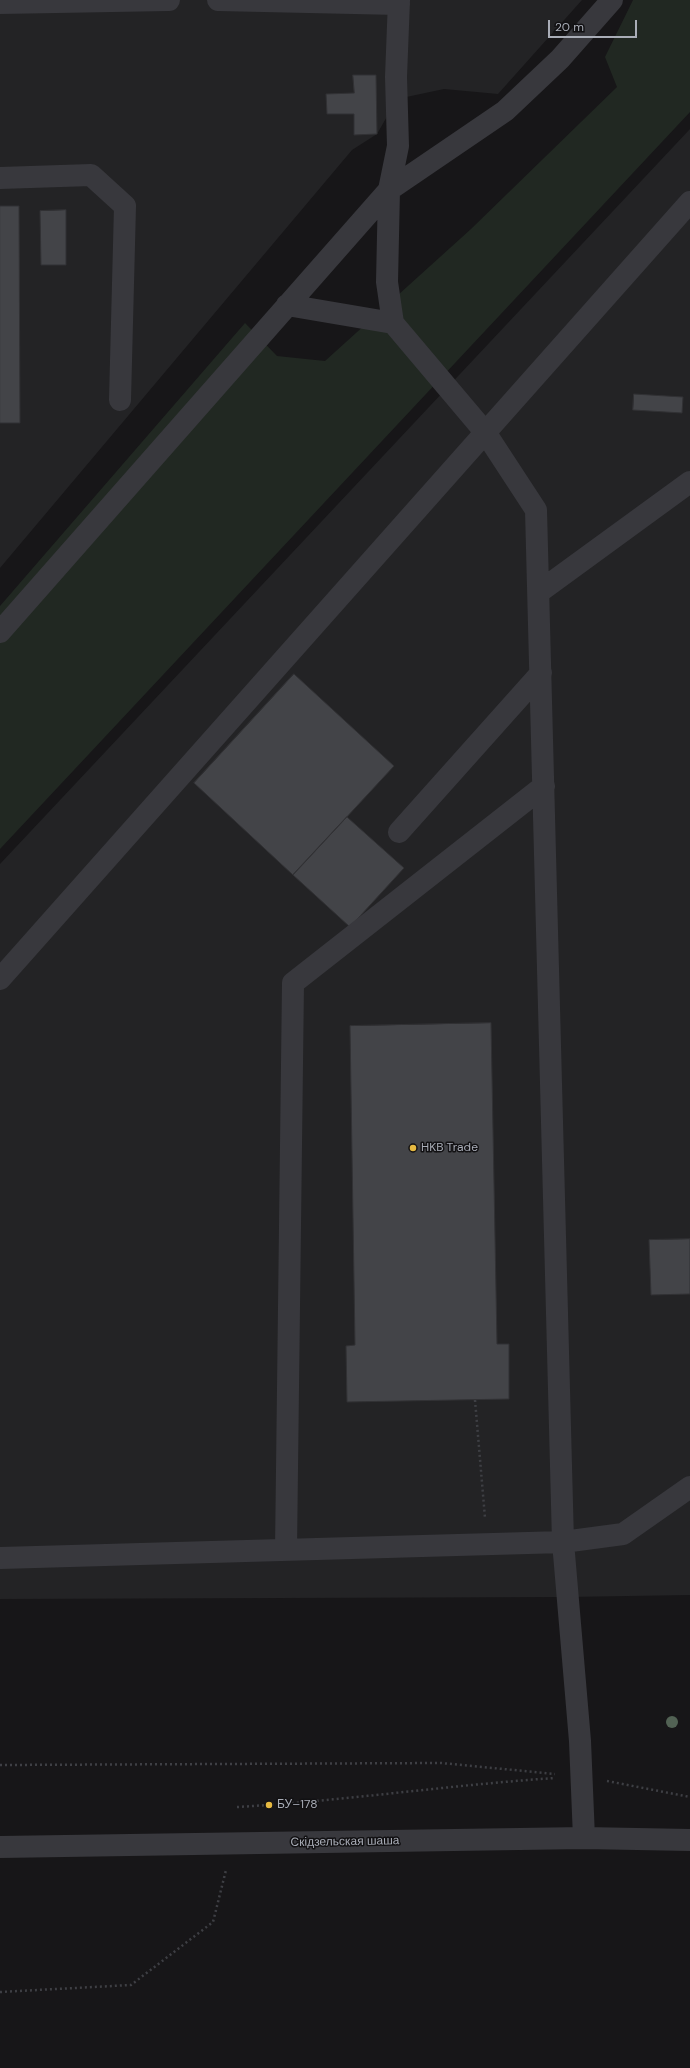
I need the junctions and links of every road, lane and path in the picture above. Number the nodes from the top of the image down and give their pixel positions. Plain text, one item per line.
1 (169, 0) edge
2 (218, 0) edge
3 (612, 0) edge
4 (399, 2) edge
5 (0, 3) edge
6 (0, 178) edge
7 (389, 190) junction
8 (690, 202) edge
9 (287, 304) junction
10 (393, 323) junction
11 (120, 400) dead end
12 (485, 432) junction
13 (690, 482) edge
14 (538, 592) junction
15 (0, 632) edge
16 (541, 673) junction
17 (544, 786) junction
18 (399, 832) dead end
19 (0, 979) edge
20 (475, 1400) dead end
21 (690, 1487) edge
22 (563, 1542) junction
23 (488, 1545) junction
24 (286, 1550) junction
25 (0, 1558) edge
26 (0, 1765) edge
27 (581, 1776) junction
28 (690, 1797) edge
29 (237, 1807) dead end
30 (584, 1838) junction
31 (690, 1840) edge
32 (232, 1843) junction
33 (0, 1847) edge
34 (0, 1992) edge

1 - 5 street
2 - 4 street
3 - 7 street
4 - 7 street
6 - 11 street
7 - 9 street
7 - 10 street
8 - 12 street
9 - 10 street
9 - 15 street
10 - 12 street
12 - 14 street
12 - 19 street
13 - 14 street
14 - 16 street
16 - 17 street
16 - 18 street
17 - 22 street
17 - 24 street
20 - 23 path
21 - 22 street
22 - 23 street
22 - 27 street
23 - 24 street
24 - 25 street
26 - 27 path
27 - 28 path
27 - 29 path
27 - 30 street
30 - 31 street, Скідзельская шаша
30 - 32 street, Скідзельская шаша
32 - 33 street, Скідзельская шаша
32 - 34 path

